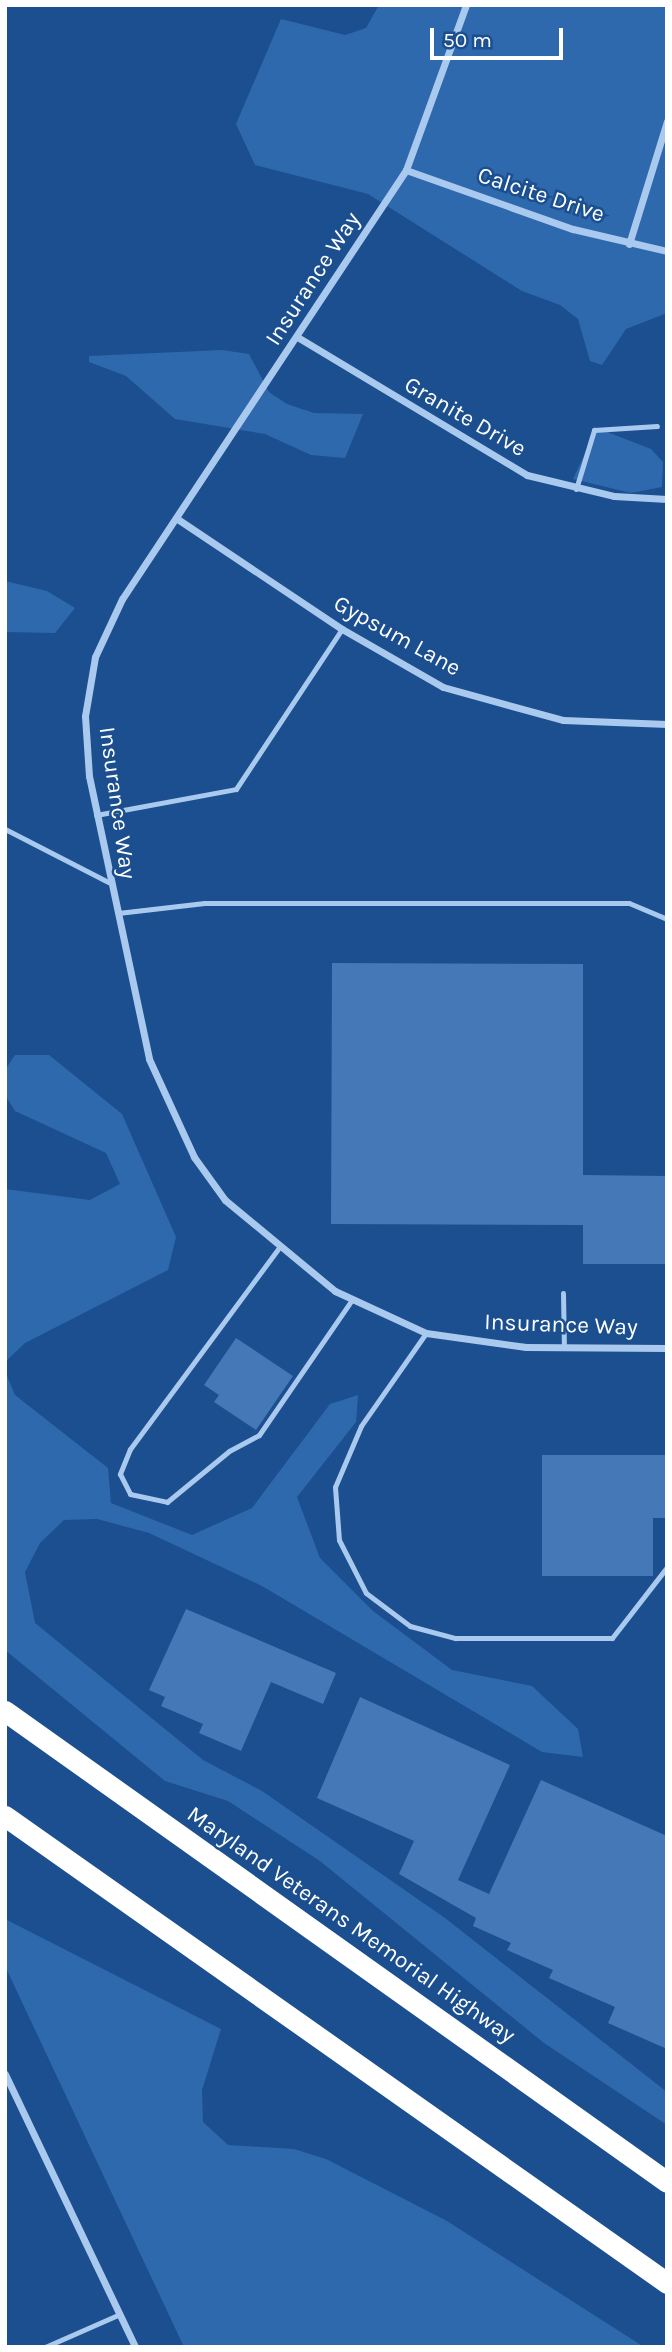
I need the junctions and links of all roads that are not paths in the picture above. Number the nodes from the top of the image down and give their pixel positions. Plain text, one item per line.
1 (466, 5) edge
2 (667, 121) edge
3 (406, 170) junction
4 (629, 244) junction
5 (667, 251) edge
6 (299, 338) junction
7 (657, 426) dead end
8 (576, 489) junction
9 (667, 499) edge
10 (176, 517) junction
11 (342, 629) junction
12 (667, 724) edge
13 (96, 815) junction
14 (5, 829) edge
15 (108, 882) junction
16 (116, 914) junction
17 (667, 919) edge
18 (278, 1249) junction
19 (563, 1293) dead end
20 (351, 1301) junction
21 (426, 1333) junction
22 (565, 1348) junction
23 (667, 1348) edge
24 (667, 1567) edge
25 (5, 1711) edge
26 (5, 1816) edge
27 (5, 2074) edge
28 (667, 2182) edge
29 (667, 2283) edge
30 (120, 2314) junction
31 (45, 2347) edge
32 (135, 2347) edge

1 - 3 street, Insurance Way
2 - 4 street
3 - 4 street, Calcite Drive
3 - 6 street, Insurance Way
4 - 5 street, Calcite Drive
6 - 8 street, Granite Drive
6 - 10 street, Insurance Way
7 - 8 lane
8 - 9 street, Granite Drive
10 - 11 street, Gypsum Lane
10 - 13 street, Insurance Way
11 - 12 street, Gypsum Lane
11 - 13 lane
13 - 15 street, Insurance Way
14 - 15 lane
15 - 16 street, Insurance Way
16 - 17 lane
16 - 18 street, Insurance Way
18 - 20 street, Insurance Way
18 - 20 lane
19 - 22 lane
20 - 21 street, Insurance Way
21 - 22 street, Insurance Way
21 - 24 lane
22 - 23 street, Insurance Way
25 - 28 highway, Maryland Veterans Memorial Highway
26 - 29 highway
27 - 30 street
30 - 31 lane
30 - 32 street

